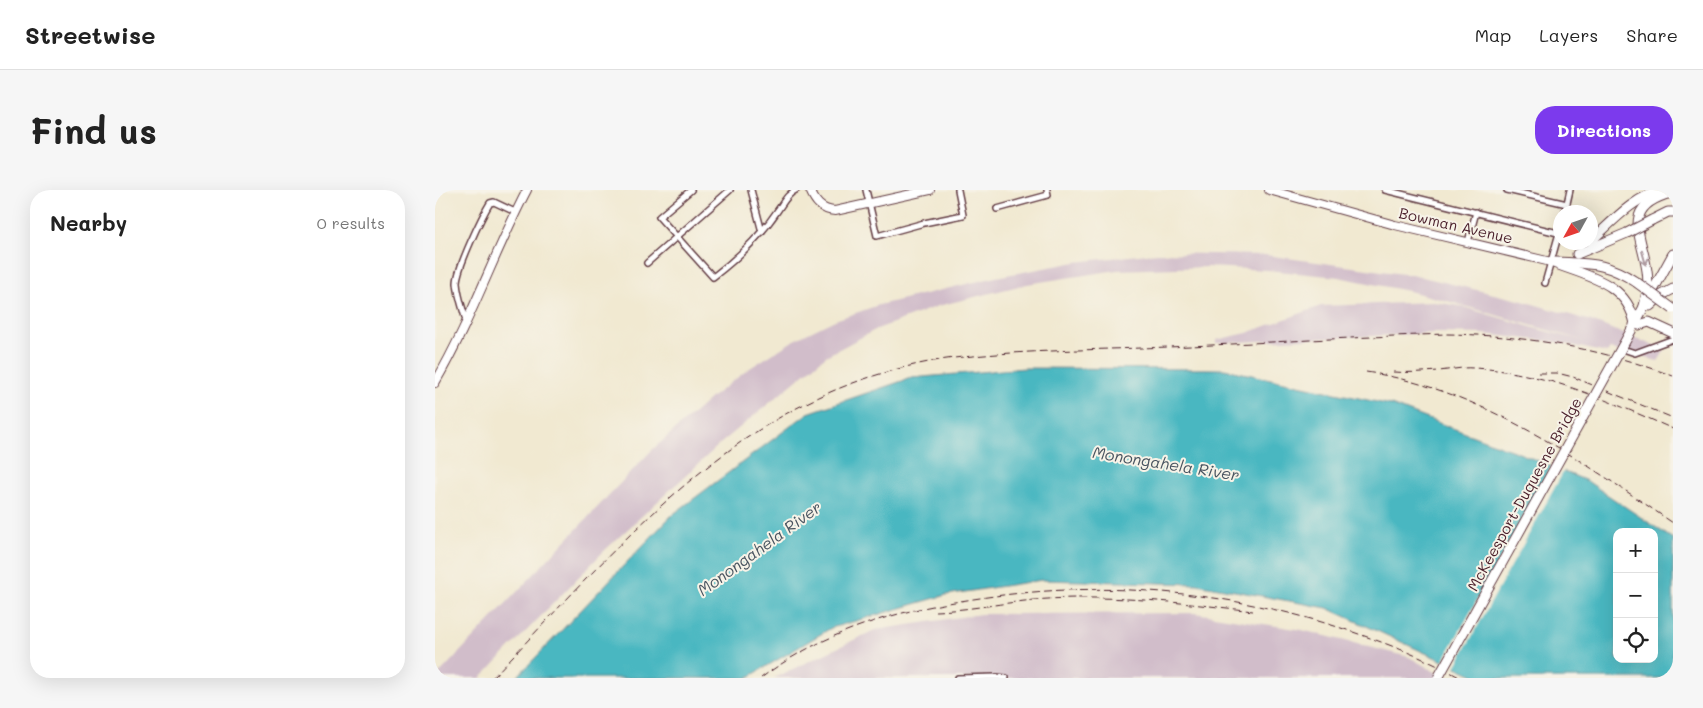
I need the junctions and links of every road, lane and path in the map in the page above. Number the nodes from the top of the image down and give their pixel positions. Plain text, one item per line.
1 (527, 190) edge
2 (691, 190) edge
3 (730, 190) edge
4 (751, 190) edge
5 (796, 190) edge
6 (810, 190) edge
7 (866, 190) edge
8 (931, 190) edge
9 (958, 190) edge
10 (1269, 190) edge
11 (1385, 190) edge
12 (1507, 190) edge
13 (1570, 190) edge
14 (920, 191) edge
15 (1048, 193) edge
16 (1672, 193) edge
17 (870, 204) junction
18 (1567, 204) joint
19 (997, 209) dead end
20 (515, 212) junction
21 (1476, 212) junction
22 (1673, 212) edge
23 (762, 232) junction
24 (1553, 232) edge
25 (1598, 235) edge
26 (677, 238) junction
27 (1468, 242) junction
28 (1554, 250) edge
29 (1581, 250) edge
30 (1577, 254) junction
31 (1673, 254) edge
32 (647, 262) dead end
33 (1551, 262) junction
34 (1673, 263) edge
35 (1545, 283) dead end
36 (1673, 289) edge
37 (1647, 306) junction
38 (1673, 309) edge
39 (466, 321) junction
40 (1635, 327) junction
41 (1673, 333) edge
42 (1673, 339) edge
43 (1623, 349) dead end
44 (435, 383) edge
45 (958, 678) edge
46 (1006, 678) edge
47 (1438, 678) edge
48 (1442, 678) edge

1 - 20 main road
2 - 26 street
3 - 26 street
4 - 23 street
5 - 23 street
6 - 17 main road
7 - 17 street
8 - 14 main road
9 - 17 street
10 - 27 main road, Bowman Avenue
11 - 21 street
12 - 18 street
13 - 18 street
14 - 17 main road
15 - 19 street
16 - 25 main road
16 -> 37 main road
20 - 39 main road
20 - 39 street
21 - 24 street
21 - 27 street
22 - 30 main road, bridge
23 - 26 street
26 - 32 street
27 - 33 main road, Bowman Avenue
28 - 33 street
29 - 30 main road
30 - 33 main road
31 - 37 main road
33 - 35 street
33 - 38 main road, bridge
33 - 40 main road
34 - 37 main road
36 - 37 main road
37 - 40 main road
39 - 44 main road
40 - 41 main road
40 - 47 main road, McKeesport-Duquesne Bridge, bridge
40 - 48 main road, McKeesport-Duquesne Bridge, bridge
42 - 43 street
45 - 46 street

